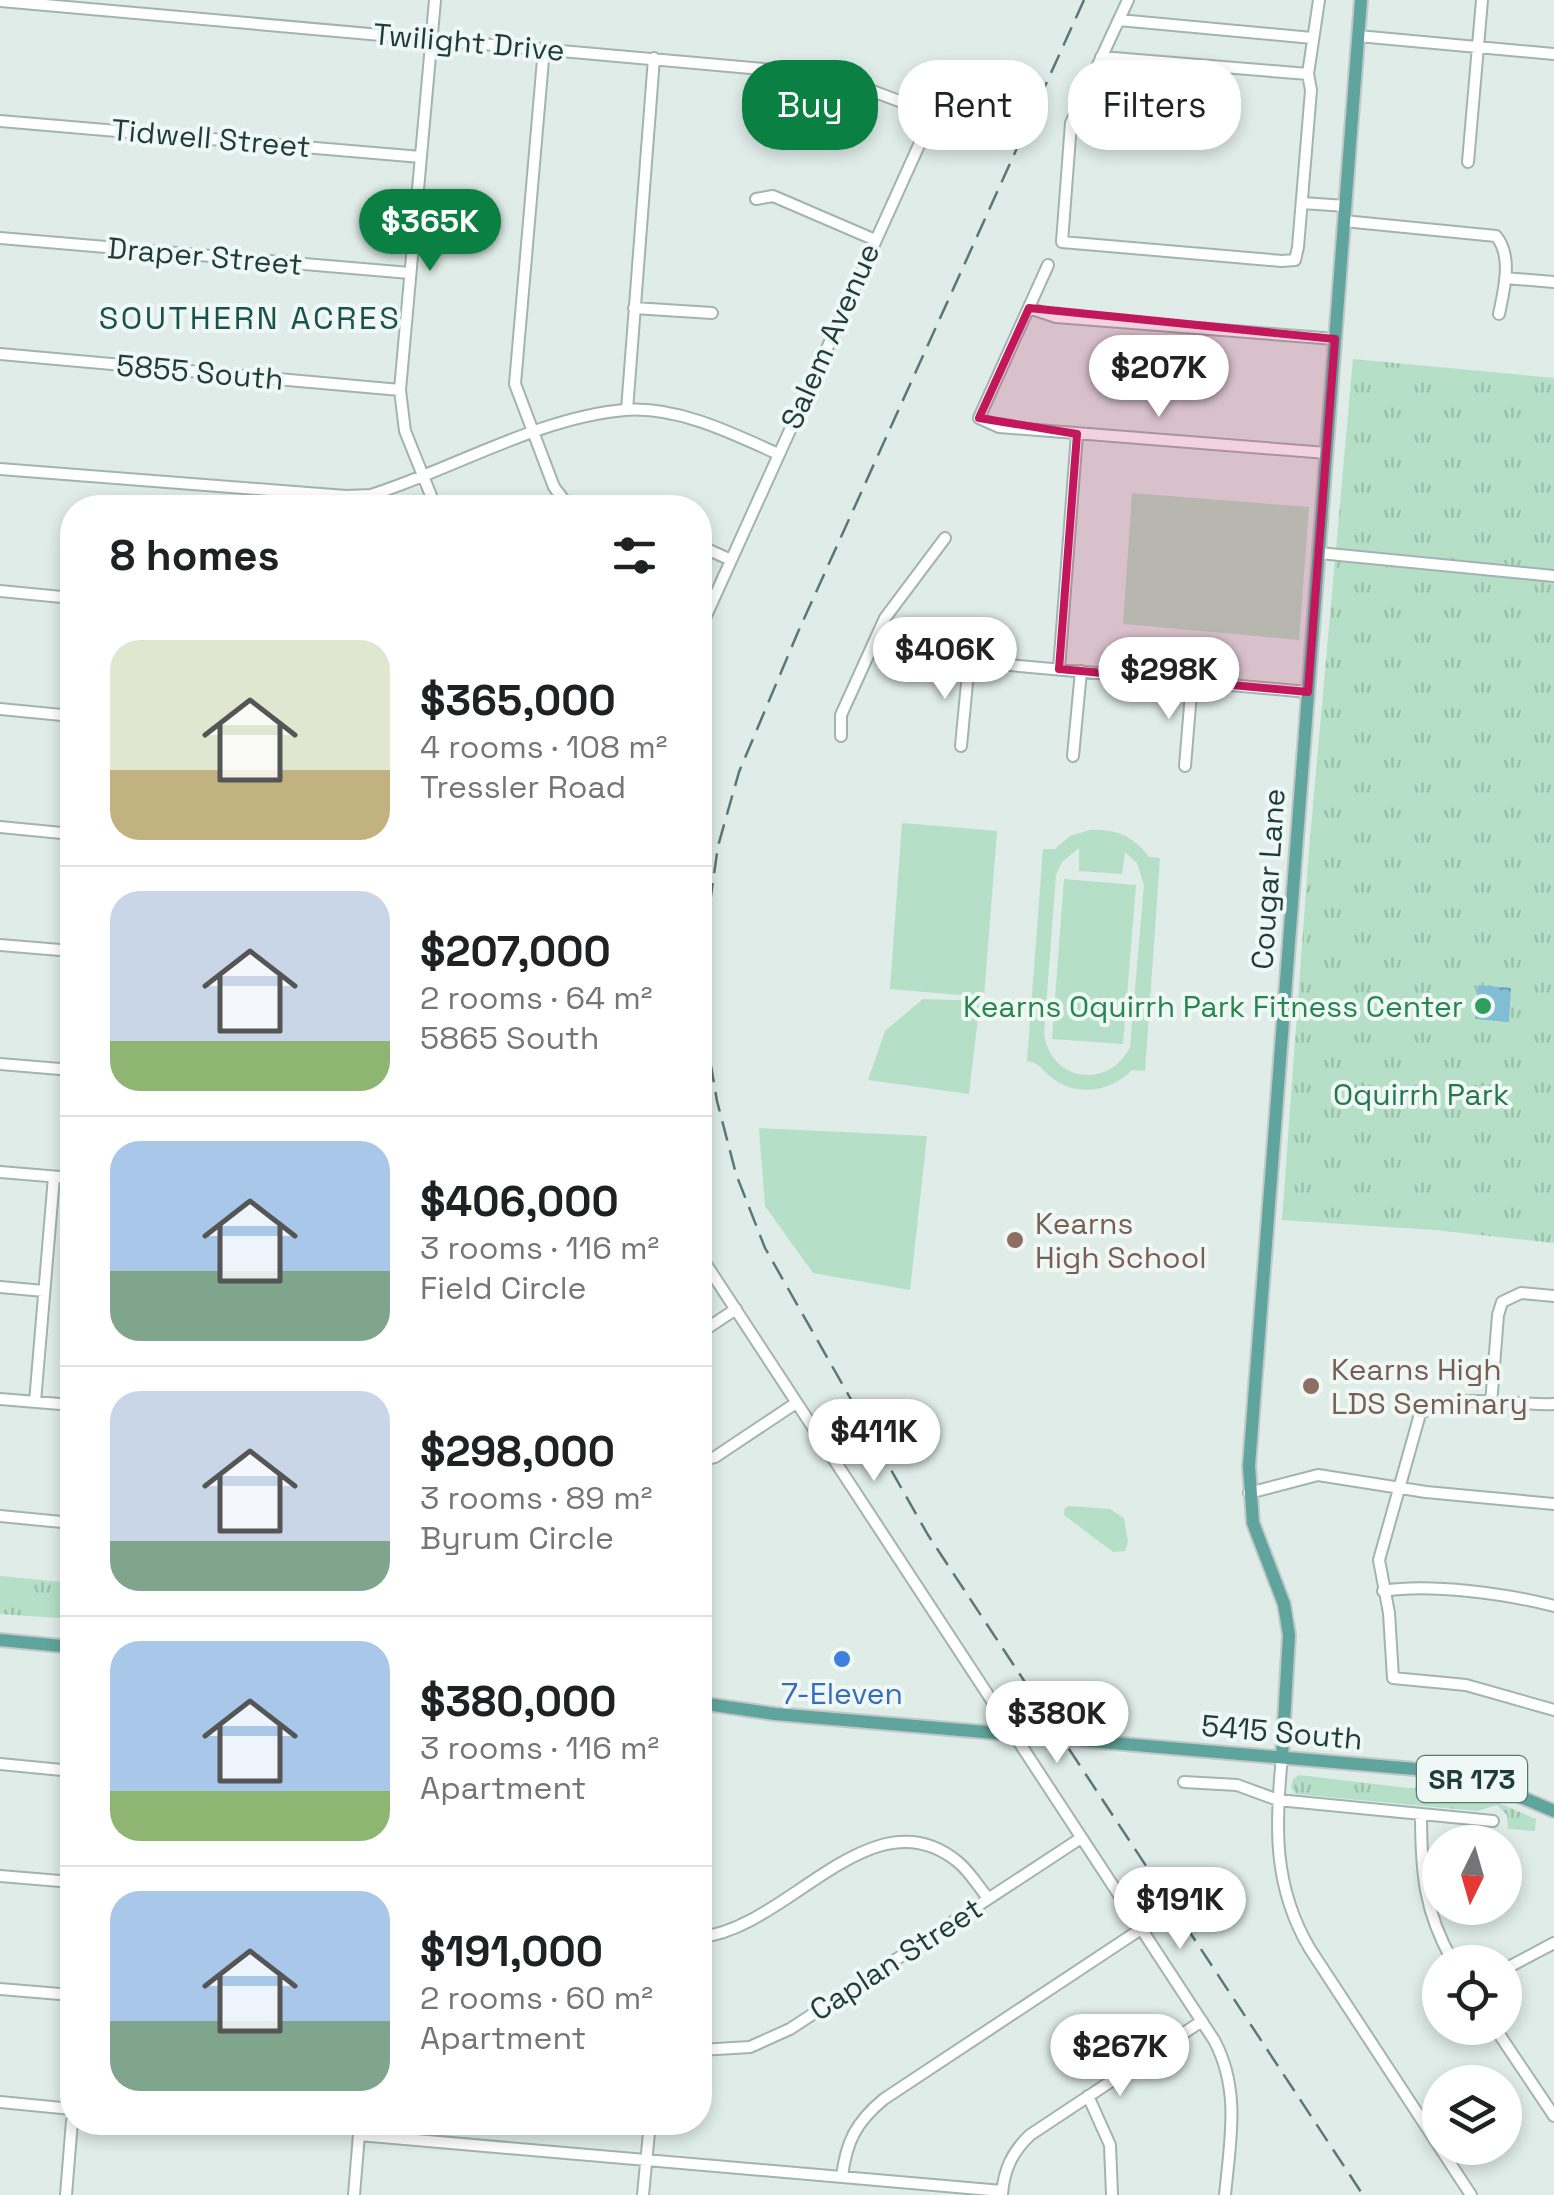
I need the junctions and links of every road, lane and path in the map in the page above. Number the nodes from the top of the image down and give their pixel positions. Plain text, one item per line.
1 (436, 0) edge
2 (1128, 0) edge
3 (1319, 0) edge
4 (1361, 0) edge
5 (1482, 0) edge
6 (0, 1) edge
7 (60, 3) edge
8 (1119, 20) junction
9 (1358, 36) junction
10 (432, 38) junction
11 (1312, 38) junction
12 (1478, 47) junction
13 (544, 48) junction
14 (1554, 54) edge
15 (1101, 56) junction
16 (654, 58) junction
17 (1308, 74) junction
18 (898, 101) edge
19 (0, 121) edge
20 (914, 150) edge
21 (421, 157) junction
22 (1468, 162) dead end
23 (756, 199) dead end
24 (1302, 202) junction
25 (1346, 206) junction
26 (1344, 222) junction
27 (0, 238) edge
28 (873, 239) junction
29 (1048, 265) dead end
30 (410, 274) junction
31 (1505, 278) junction
32 (1554, 282) edge
33 (634, 308) junction
34 (1028, 308) junction
35 (712, 313) dead end
36 (1499, 314) dead end
37 (1335, 340) junction
38 (0, 354) edge
39 (400, 390) junction
40 (626, 410) junction
41 (535, 433) junction
42 (1077, 434) junction
43 (1327, 453) junction
44 (778, 454) junction
45 (0, 469) edge
46 (425, 476) junction
47 (333, 495) edge
48 (358, 495) edge
49 (432, 495) edge
50 (560, 495) edge
51 (946, 538) dead end
52 (712, 551) edge
53 (1319, 553) junction
54 (731, 560) junction
55 (1554, 576) edge
56 (0, 591) edge
57 (60, 597) edge
58 (712, 602) edge
59 (872, 646) junction
60 (969, 662) junction
61 (1059, 669) junction
62 (1080, 672) junction
63 (1192, 681) junction
64 (1308, 692) junction
65 (0, 709) edge
66 (60, 715) edge
67 (841, 736) dead end
68 (961, 746) dead end
69 (1073, 756) dead end
70 (1185, 766) dead end
71 (0, 827) edge
72 (60, 833) edge
73 (0, 945) edge
74 (60, 951) edge
75 (0, 1064) edge
76 (60, 1069) edge
77 (0, 1172) edge
78 (54, 1177) junction
79 (60, 1177) edge
80 (712, 1273) edge
81 (0, 1287) edge
82 (44, 1290) junction
83 (1554, 1296) edge
84 (736, 1309) junction
85 (712, 1324) edge
86 (0, 1399) edge
87 (35, 1402) junction
88 (796, 1404) junction
89 (1490, 1404) junction
90 (1554, 1404) edge
91 (60, 1405) edge
92 (712, 1459) edge
93 (1401, 1488) junction
94 (1250, 1493) junction
95 (1554, 1504) edge
96 (0, 1516) edge
97 (60, 1522) edge
98 (1384, 1591) junction
99 (1554, 1606) edge
100 (0, 1640) edge
101 (60, 1646) edge
102 (712, 1705) edge
103 (1554, 1710) edge
104 (1015, 1736) junction
105 (1282, 1757) junction
106 (0, 1764) edge
107 (60, 1770) edge
108 (1184, 1782) dead end
109 (1278, 1800) junction
110 (1554, 1811) edge
111 (1421, 1814) junction
112 (1493, 1821) dead end
113 (1081, 1838) junction
114 (0, 1876) edge
115 (60, 1881) edge
116 (988, 1898) junction
117 (1141, 1930) junction
118 (712, 1936) edge
119 (1554, 1944) edge
120 (1444, 1945) edge
121 (1522, 1960) edge
122 (0, 1988) edge
123 (60, 1994) edge
124 (1202, 2021) junction
125 (1506, 2045) edge
126 (712, 2050) edge
127 (1088, 2096) junction
128 (0, 2102) edge
129 (60, 2107) edge
130 (1554, 2116) edge
131 (71, 2135) edge
132 (359, 2135) edge
133 (423, 2135) edge
134 (649, 2135) edge
135 (646, 2160) junction
136 (842, 2177) junction
137 (1002, 2193) edge
138 (66, 2195) edge
139 (354, 2195) edge
140 (644, 2195) edge
141 (1112, 2195) edge
142 (1225, 2195) edge
143 (1471, 2195) edge

1 - 10 street
2 - 8 street
3 - 11 street
4 - 9 main road, Cougar Lane
5 - 12 street
6 - 7 street, Twilight Drive
7 - 10 street, Twilight Drive
8 - 11 street
8 - 15 street
9 - 12 street
9 - 25 main road, Cougar Lane
10 - 13 street, Twilight Drive
10 - 21 street
11 - 17 street
12 - 14 street
12 - 22 street
13 - 16 street, Twilight Drive
13 - 41 street
15 - 17 street
15 - 24 street
16 - 18 street, Twilight Drive
16 - 33 street
17 - 24 street
19 - 21 street, Tidwell Street
20 - 28 street, Salem Avenue
21 - 30 street
23 - 28 street
24 - 25 street
25 - 26 main road, Cougar Lane
26 - 31 street
26 - 37 main road, Cougar Lane
27 - 30 street, Draper Street
28 - 44 street, Salem Avenue
29 - 34 street
30 - 39 street
31 - 32 street
31 - 36 street
33 - 35 street
33 - 40 street
34 - 37 street
34 - 42 street
37 - 43 main road, Cougar Lane
38 - 39 street, 5855 South
39 - 46 street
40 - 41 street
40 - 44 street
41 - 46 street
41 - 50 street
42 - 43 street
42 - 61 street
43 - 53 main road, Cougar Lane
44 - 54 street, Salem Avenue
45 - 47 street
46 - 48 street
46 - 49 street
51 - 59 street
52 - 54 street
53 - 55 street
53 - 64 main road, Cougar Lane
54 - 58 street, Salem Avenue
56 - 57 street
59 - 60 street
59 - 67 street
60 - 61 street
60 - 68 street
61 - 62 street
62 - 63 street
62 - 69 street
63 - 64 street
63 - 70 street
64 - 94 main road, Cougar Lane
65 - 66 street
71 - 72 street
73 - 74 street
75 - 76 street
77 - 78 street
78 - 79 street
78 - 82 street
80 - 84 street
81 - 82 street
82 - 87 street
83 - 89 street
84 - 85 street
84 - 88 street
86 - 87 street
87 - 91 street
88 - 92 street
88 - 104 street
89 - 90 street
89 - 93 street
93 - 94 street
93 - 95 street
93 - 98 street
94 - 105 main road, Cougar Lane
96 - 97 street
98 - 99 street
98 - 103 street
100 - 101 main road
102 - 104 main road, 5415 South / SR 173
104 - 105 main road, 5415 South / SR 173
104 - 113 street
105 - 109 street
105 - 110 main road, 5415 South / SR 173
106 - 107 street
108 - 109 street
109 - 111 street
109 - 143 street
111 - 112 street
111 - 120 street
113 - 116 street, Caplan Street
113 - 117 street
114 - 115 street
116 - 118 street
116 - 126 street, Caplan Street
117 - 124 street
117 - 136 street
119 - 121 street
122 - 123 street
124 - 127 street
124 - 142 street
125 - 130 street
127 - 137 street
127 - 141 street
128 - 129 street
131 - 138 street
132 - 139 street
133 - 135 street
134 - 135 street
135 - 136 street
135 - 140 street
136 - 137 street

